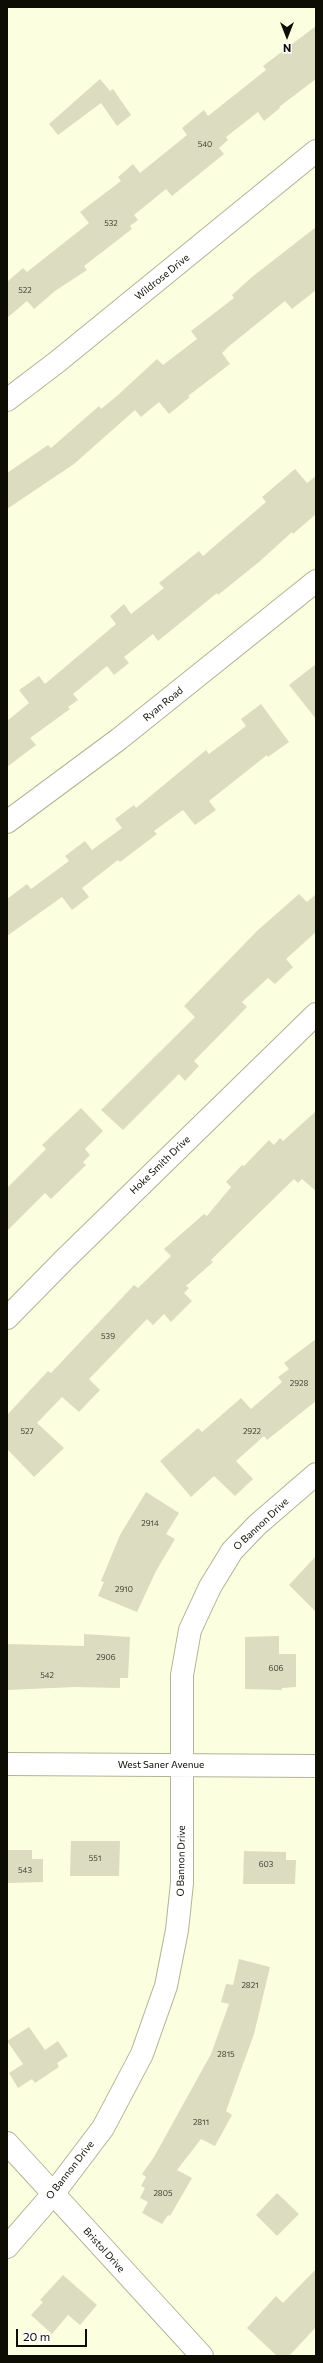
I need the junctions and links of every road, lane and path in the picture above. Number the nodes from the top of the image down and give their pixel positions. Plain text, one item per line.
1 (316, 151) edge
2 (7, 400) edge
3 (316, 581) edge
4 (7, 822) edge
5 (316, 1014) edge
6 (7, 1318) edge
7 (316, 1474) edge
8 (7, 1764) edge
9 (181, 1765) junction
10 (316, 1766) edge
11 (7, 2143) edge
12 (53, 2194) junction
13 (7, 2247) edge
14 (202, 2356) edge

1 - 2 street, Wildrose Drive
3 - 4 street, Ryan Road
5 - 6 street, Hoke Smith Drive
7 - 9 street, O Bannon Drive
8 - 9 street, West Saner Avenue
9 - 10 street, West Saner Avenue
9 - 12 street, O Bannon Drive
11 - 12 street, Bristol Drive
12 - 13 street, O Bannon Drive
12 - 14 street, Bristol Drive

